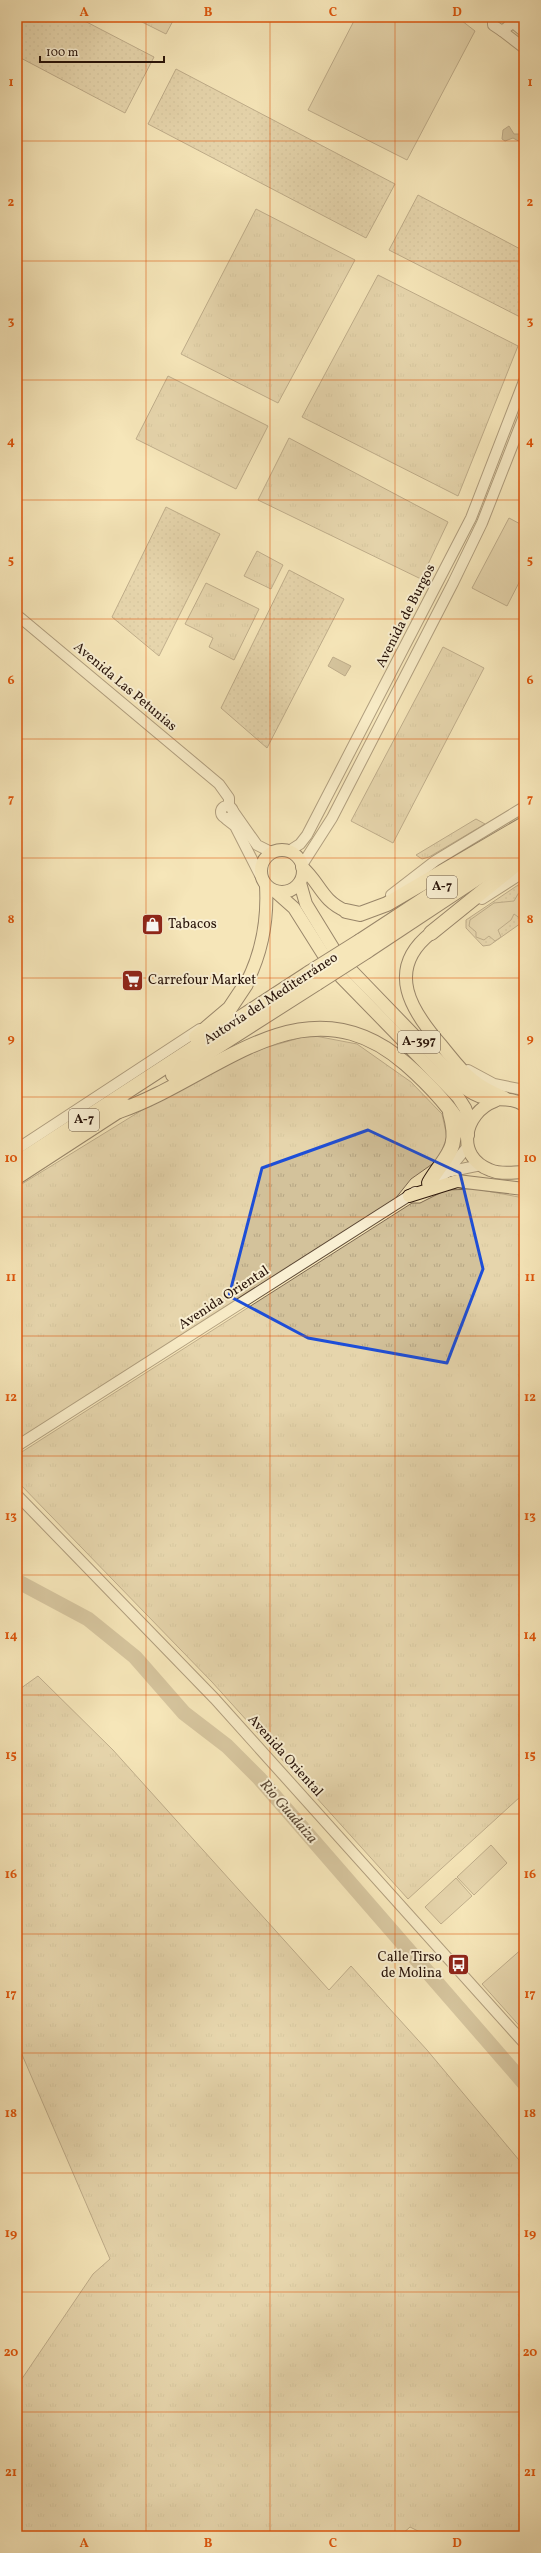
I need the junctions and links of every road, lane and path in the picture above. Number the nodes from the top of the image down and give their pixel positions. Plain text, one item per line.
1 (490, 19) edge
2 (510, 19) edge
3 (502, 31) junction
4 (524, 32) edge
5 (524, 48) edge
6 (524, 381) edge
7 (524, 416) edge
8 (17, 615) edge
9 (524, 807) edge
10 (228, 811) junction
11 (524, 824) edge
12 (524, 833) edge
13 (524, 847) edge
14 (289, 851) junction
15 (271, 852) junction
16 (524, 858) edge
17 (302, 866) junction
18 (524, 872) edge
19 (300, 883) junction
20 (268, 885) junction
21 (346, 911) junction
22 (431, 933) junction
23 (364, 946) junction
24 (313, 978) junction
25 (246, 984) junction
26 (452, 1058) junction
27 (152, 1076) junction
28 (524, 1090) edge
29 (502, 1100) junction
30 (523, 1104) edge
31 (447, 1105) junction
32 (119, 1111) junction
33 (470, 1121) junction
34 (468, 1140) junction
35 (17, 1149) edge
36 (17, 1163) edge
37 (480, 1165) junction
38 (521, 1170) edge
39 (446, 1173) junction
40 (17, 1177) edge
41 (429, 1183) junction
42 (524, 1189) edge
43 (409, 1196) junction
44 (17, 1446) edge
45 (17, 1495) edge
46 (524, 2043) edge

1 - 3 street
2 - 3 street
2 - 4 street
3 - 5 street
6 - 14 street, Avenida de Burgos
7 - 17 street, Avenida de Burgos
8 - 10 street, Avenida Las Petunias
9 - 21 street
10 - 15 street, Avenida Las Petunias
10 - 20 street, Avenida Las Petunias
11 - 21 highway
12 - 23 highway, Autovía del Mediterráneo / A-7
13 - 23 highway, Autovía del Mediterráneo / A-7
14 - 15 main road
14 - 17 main road
15 - 20 main road
16 - 22 highway
17 - 19 main road
17 - 21 main road
18 - 22 street
19 - 20 main road
19 - 20 main road
20 - 25 main road
22 - 26 main road
23 - 24 highway, Autovía del Mediterráneo / A-7, bridge
24 - 27 highway, Autovía del Mediterráneo / A-7
24 - 32 highway, Autovía del Mediterráneo / A-7
25 - 27 highway
25 - 35 street
26 - 28 street
26 - 29 main road
27 - 36 highway, Autovía del Mediterráneo / A-7
29 - 30 main road, A-397
29 - 33 main road
29 - 33 main road, A-397
31 - 32 highway
31 - 34 highway
31 - 41 highway
32 - 40 highway, Autovía del Mediterráneo / A-7
33 - 34 main road
34 - 37 main road
34 - 39 street, Avenida Oriental
37 - 38 main road
37 - 39 street, Avenida Oriental
39 - 41 street, Avenida Oriental
41 - 43 street, Avenida Oriental
42 - 43 main road
43 - 44 street, Avenida Oriental
45 - 46 street, Avenida Oriental

